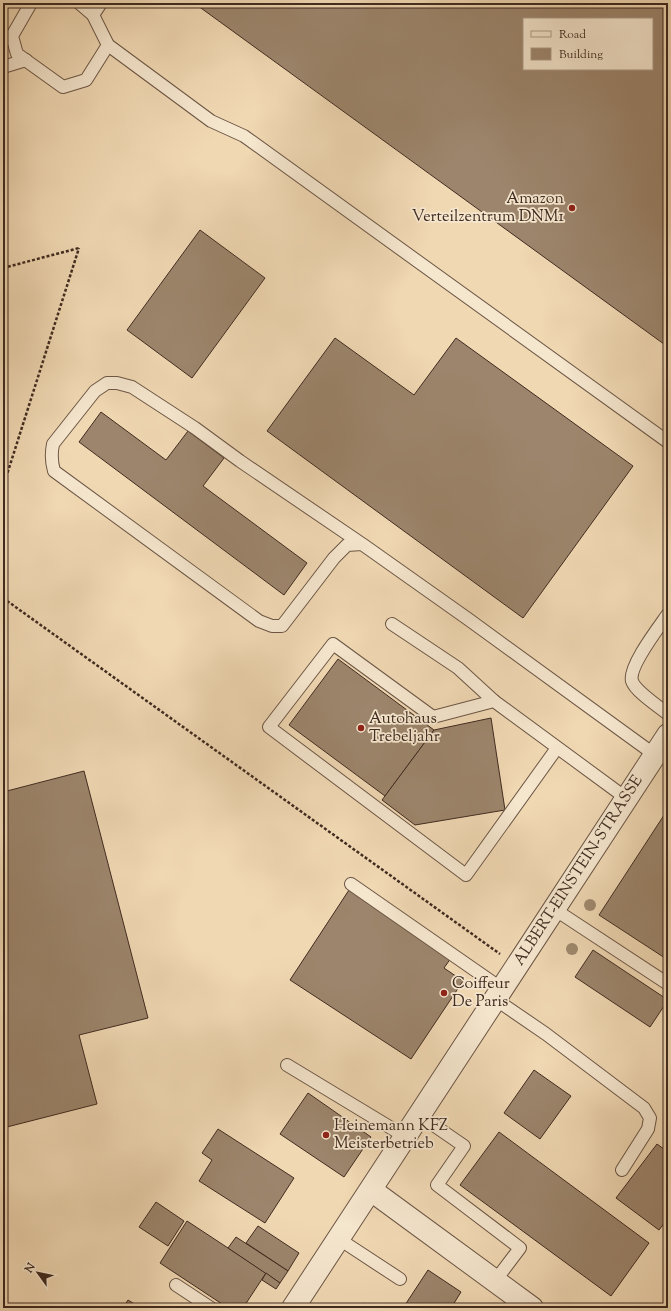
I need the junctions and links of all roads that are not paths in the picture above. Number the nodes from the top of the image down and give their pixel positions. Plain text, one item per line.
1 (31, 3) edge
2 (79, 3) edge
3 (101, 3) edge
4 (93, 15) junction
5 (108, 45) junction
6 (26, 60) junction
7 (3, 67) edge
8 (668, 442) edge
9 (362, 544) junction
10 (668, 614) edge
11 (392, 624) dead end
12 (494, 701) junction
13 (668, 714) edge
14 (668, 735) edge
15 (558, 748) junction
16 (655, 756) junction
17 (626, 798) junction
18 (351, 884) dead end
19 (554, 909) junction
20 (668, 984) edge
21 (499, 994) junction
22 (287, 1065) dead end
23 (419, 1115) junction
24 (406, 1136) junction
25 (622, 1170) dead end
26 (371, 1190) junction
27 (339, 1238) junction
28 (400, 1279) dead end
29 (495, 1281) junction
30 (176, 1285) dead end
31 (211, 1308) edge
32 (293, 1308) edge
33 (532, 1308) edge

1 - 6 lane
2 - 4 lane
3 - 4 lane
4 - 5 lane
5 - 6 lane
5 - 8 lane
6 - 7 lane
9 - 9 lane
9 - 16 lane
10 - 13 lane
11 - 12 lane
12 - 15 lane
12 - 15 lane
14 - 16 street, ALBERT-EINSTEIN-STRASSE
15 - 17 lane
16 - 17 street, ALBERT-EINSTEIN-STRASSE
17 - 19 street, ALBERT-EINSTEIN-STRASSE
18 - 21 lane
19 - 20 lane
19 - 21 street, ALBERT-EINSTEIN-STRASSE
21 - 23 street, ALBERT-EINSTEIN-STRASSE
21 - 25 lane
22 - 24 lane
23 - 24 street, ALBERT-EINSTEIN-STRASSE
23 - 29 lane
24 - 26 street, ALBERT-EINSTEIN-STRASSE
26 - 27 street, ALBERT-EINSTEIN-STRASSE
26 - 29 street
27 - 28 lane
27 - 32 street, ALBERT-EINSTEIN-STRASSE
29 - 33 street
30 - 31 lane

